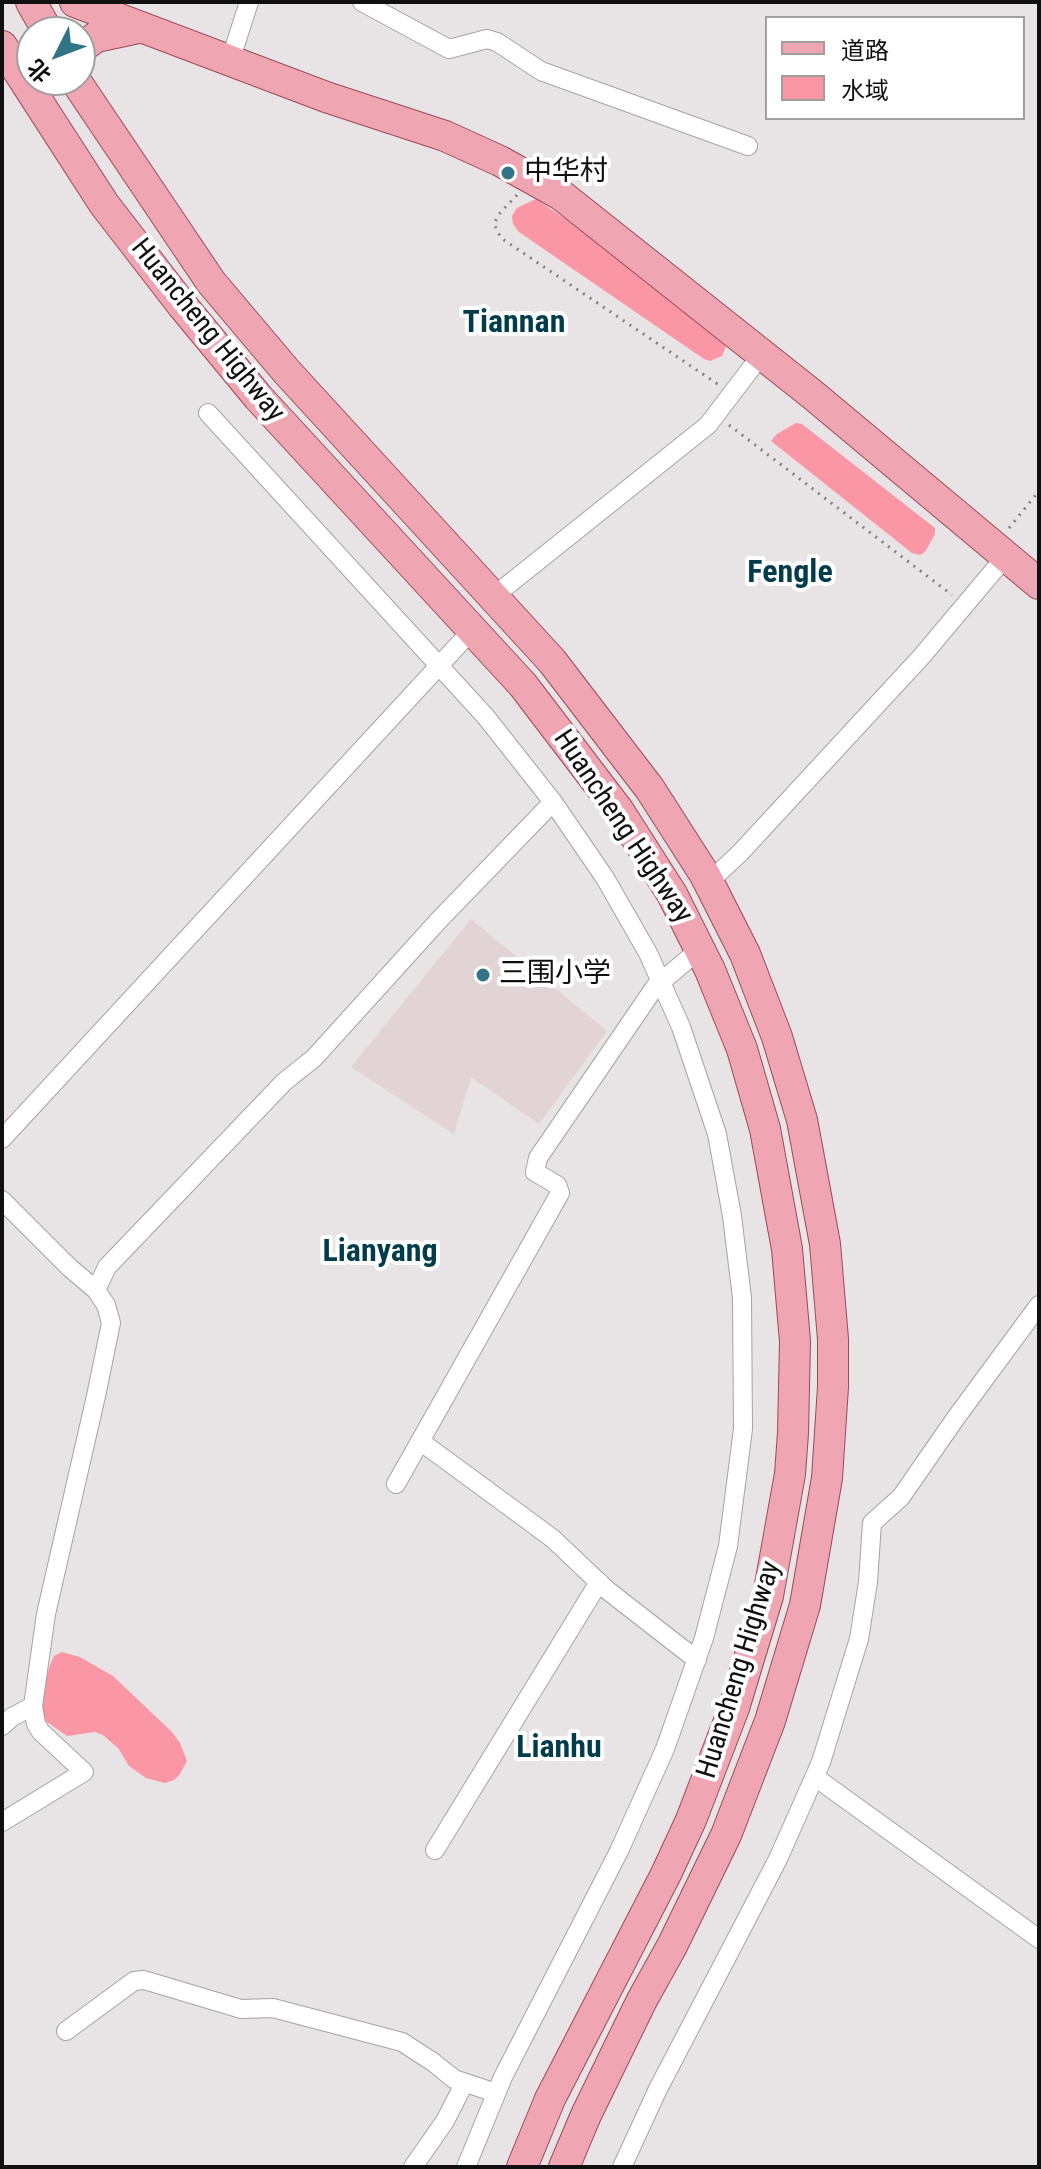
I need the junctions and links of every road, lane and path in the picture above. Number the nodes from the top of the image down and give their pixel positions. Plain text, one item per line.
1 (75, 2) edge
2 (249, 2) edge
3 (362, 2) edge
4 (138, 28) junction
5 (96, 37) edge
6 (2, 46) edge
7 (230, 61) junction
8 (86, 96) edge
9 (748, 146) dead end
10 (533, 179) junction
11 (762, 354) junction
12 (732, 393) junction
13 (208, 413) dead end
14 (716, 415) junction
15 (351, 443) junction
16 (323, 469) junction
17 (1039, 491) edge
18 (1000, 551) junction
19 (1039, 584) edge
20 (494, 596) junction
21 (965, 605) junction
22 (473, 629) junction
23 (440, 665) junction
24 (553, 802) junction
25 (709, 882) junction
26 (700, 949) junction
27 (662, 982) junction
28 (2, 1139) edge
29 (2, 1200) edge
30 (96, 1290) junction
31 (1039, 1305) edge
32 (420, 1441) junction
33 (396, 1484) dead end
34 (599, 1582) junction
35 (697, 1660) junction
36 (33, 1706) junction
37 (2, 1726) edge
38 (815, 1777) junction
39 (2, 1822) edge
40 (435, 1850) dead end
41 (1039, 1939) edge
42 (66, 2031) dead end
43 (464, 2084) junction
44 (496, 2093) junction
45 (413, 2167) edge
46 (466, 2167) edge
47 (522, 2167) edge
48 (564, 2167) edge
49 (622, 2167) edge

1 - 4 main road
2 - 7 street
3 - 9 street
4 - 5 main road
4 - 7 main road
6 - 16 main road, Huancheng Highway
7 - 10 main road
8 - 15 main road, Huancheng Highway
10 - 11 main road
10 - 12 path
11 - 12 street
11 - 18 main road
12 - 14 street
13 - 23 street
14 - 20 street
14 - 21 path
15 - 16 main road
15 - 20 main road, Huancheng Highway
16 - 22 main road, Huancheng Highway
17 - 18 path
18 - 19 main road
18 - 21 street
20 - 25 main road, Huancheng Highway
21 - 25 street
22 - 23 street
22 - 26 main road, Huancheng Highway
23 - 24 street
23 - 28 street
24 - 27 street
24 - 30 street
25 - 48 main road, Huancheng Highway
26 - 27 street
26 - 47 main road, Huancheng Highway
27 - 32 street
27 - 35 street
29 - 30 street
30 - 36 street
31 - 38 street
32 - 33 street
32 - 34 street
34 - 35 street
34 - 40 street
35 - 44 street
36 - 37 street
36 - 39 street
38 - 41 street
38 - 49 street
42 - 43 street
43 - 44 street
43 - 45 street
44 - 46 street

